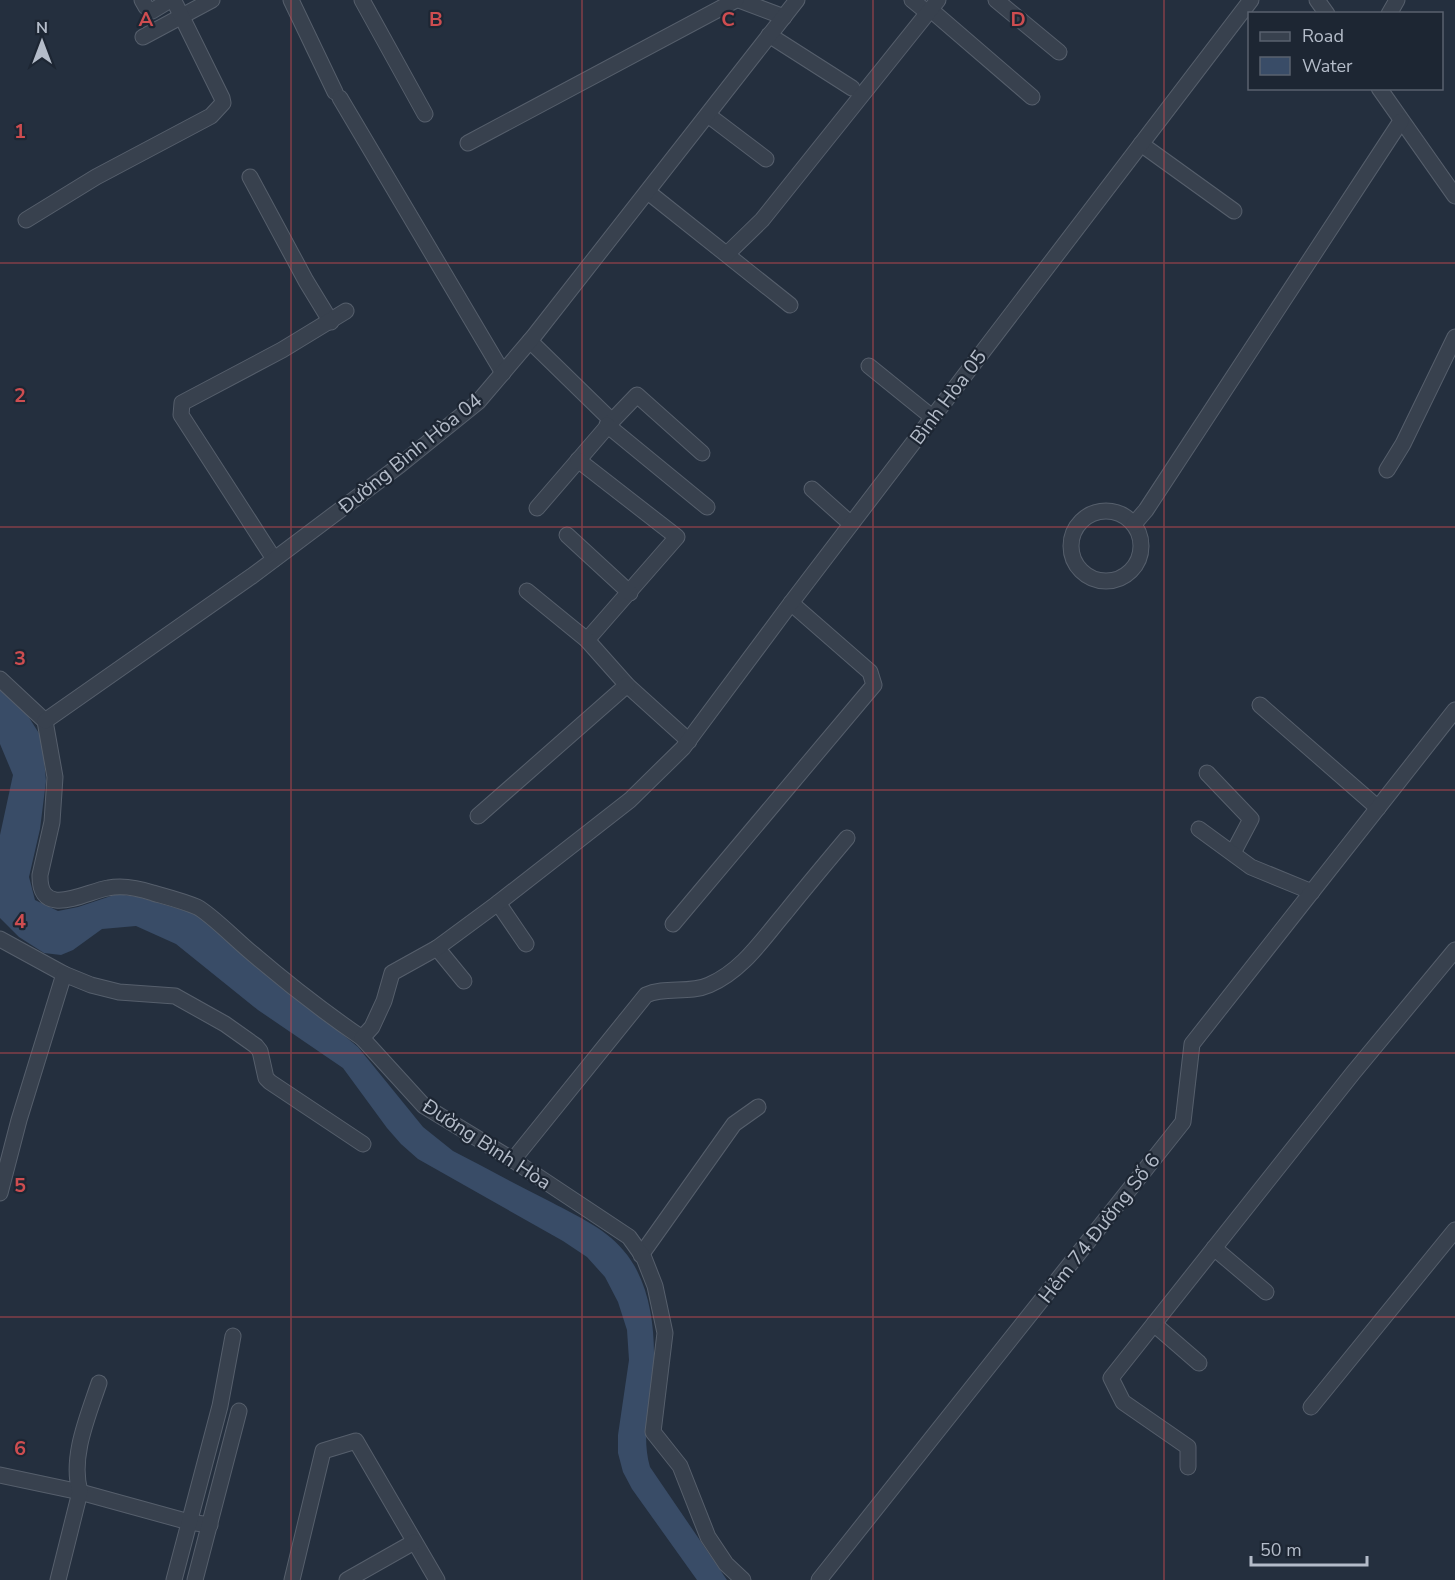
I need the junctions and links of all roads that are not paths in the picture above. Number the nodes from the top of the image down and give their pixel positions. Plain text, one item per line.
1 (142, 0) edge
2 (212, 0) edge
3 (291, 0) edge
4 (362, 0) edge
5 (737, 0) edge
6 (797, 0) edge
7 (912, 0) edge
8 (996, 0) edge
9 (1251, 0) edge
10 (932, 8) edge
11 (182, 16) junction
12 (784, 17) junction
13 (769, 35) junction
14 (143, 37) dead end
15 (1059, 52) dead end
16 (852, 88) dead end
17 (1380, 90) edge
18 (1032, 97) dead end
19 (425, 114) dead end
20 (708, 115) junction
21 (1401, 121) junction
22 (468, 143) dead end
23 (1141, 144) junction
24 (766, 159) dead end
25 (250, 177) dead end
26 (648, 192) junction
27 (1455, 196) edge
28 (1234, 211) dead end
29 (26, 220) dead end
30 (727, 254) junction
31 (790, 305) dead end
32 (346, 311) dead end
33 (331, 322) junction
34 (1455, 337) edge
35 (530, 341) junction
36 (869, 366) dead end
37 (503, 373) junction
38 (932, 417) junction
39 (610, 423) junction
40 (702, 453) dead end
41 (578, 460) junction
42 (1387, 470) dead end
43 (812, 489) dead end
44 (706, 507) dead end
45 (537, 508) dead end
46 (851, 524) junction
47 (1134, 524) junction
48 (567, 535) dead end
49 (274, 559) junction
50 (527, 591) dead end
51 (630, 593) junction
52 (791, 603) junction
53 (588, 640) junction
54 (0, 679) edge
55 (627, 685) junction
56 (1260, 705) dead end
57 (1455, 710) edge
58 (45, 721) junction
59 (689, 741) junction
60 (1207, 773) dead end
61 (1378, 808) junction
62 (478, 816) dead end
63 (1199, 829) dead end
64 (847, 838) dead end
65 (1233, 853) junction
66 (1312, 892) junction
67 (498, 903) junction
68 (673, 924) dead end
69 (0, 939) edge
70 (526, 944) dead end
71 (437, 948) junction
72 (1455, 950) edge
73 (64, 974) junction
74 (464, 981) dead end
75 (362, 1038) junction
76 (758, 1107) dead end
77 (363, 1144) dead end
78 (513, 1160) junction
79 (0, 1193) edge
80 (1455, 1230) edge
81 (1214, 1248) junction
82 (641, 1255) junction
83 (1266, 1292) dead end
84 (1154, 1324) junction
85 (233, 1336) dead end
86 (1199, 1363) dead end
87 (99, 1383) dead end
88 (1311, 1407) dead end
89 (239, 1411) dead end
90 (1188, 1467) dead end
91 (0, 1475) edge
92 (80, 1492) junction
93 (189, 1522) junction
94 (210, 1525) junction
95 (414, 1542) junction
96 (58, 1580) edge
97 (174, 1580) edge
98 (195, 1580) edge
99 (292, 1580) edge
100 (347, 1580) edge
101 (436, 1580) edge
102 (743, 1580) edge
103 (819, 1580) edge

1 - 11 street
2 - 11 street
3 - 37 street
4 - 19 street
5 - 12 street
5 - 22 street
6 - 12 street, Đường Bình Hòa 04
7 - 10 street
8 - 15 street
9 - 23 street, Bình Hòa 05
10 - 18 street
10 - 30 street
11 - 14 street
11 - 29 street
12 - 13 street, Đường Bình Hòa 04
13 - 16 street
13 - 20 street, Đường Bình Hòa 04
17 - 21 street
20 - 24 street
20 - 26 street, Đường Bình Hòa 04
21 - 27 street
21 - 47 street
23 - 28 street
23 - 38 street, Bình Hòa 05
25 - 33 street
26 - 30 street
26 - 35 street, Đường Bình Hòa 04
30 - 31 street
32 - 33 street
33 - 49 street
34 - 42 street
35 - 37 street, Đường Bình Hòa 04
35 - 39 street
36 - 38 street
37 - 49 street, Đường Bình Hòa 04
38 - 46 street, Bình Hòa 05
39 - 40 street
39 - 41 street
39 - 44 street
41 - 45 street
41 - 51 street
43 - 46 street
46 - 52 street, Bình Hòa 05
47 - 47 street
48 - 51 street
49 - 58 street, Đường Bình Hòa 04
50 - 53 street
51 - 53 street
52 - 59 street, Bình Hòa 05
52 - 68 street
53 - 55 street
54 - 58 street
55 - 59 street
55 - 62 street
56 - 61 street
57 - 61 street, Hẻm 74 Đường Số 6
58 - 75 street, Đường Bình Hòa
59 - 67 street, Bình Hòa 05
60 - 65 street
61 - 66 street, Hẻm 74 Đường Số 6
63 - 65 street
64 - 78 street
65 - 66 street
66 - 103 street, Hẻm 74 Đường Số 6
67 - 70 street
67 - 71 street
69 - 73 street
71 - 74 street
71 - 75 street
72 - 81 street
73 - 77 street
73 - 79 street
75 - 78 street, Đường Bình Hòa
76 - 82 street
78 - 82 street, Đường Bình Hòa
80 - 88 street
81 - 83 street
81 - 84 street
82 - 102 street, Đường Bình Hòa
84 - 86 street
84 - 90 street
85 - 93 street
87 - 92 street
89 - 94 street
91 - 92 street
92 - 93 street
92 - 96 street
93 - 94 street
93 - 97 street
94 - 98 street
95 - 99 street
95 - 100 street
95 - 101 street

